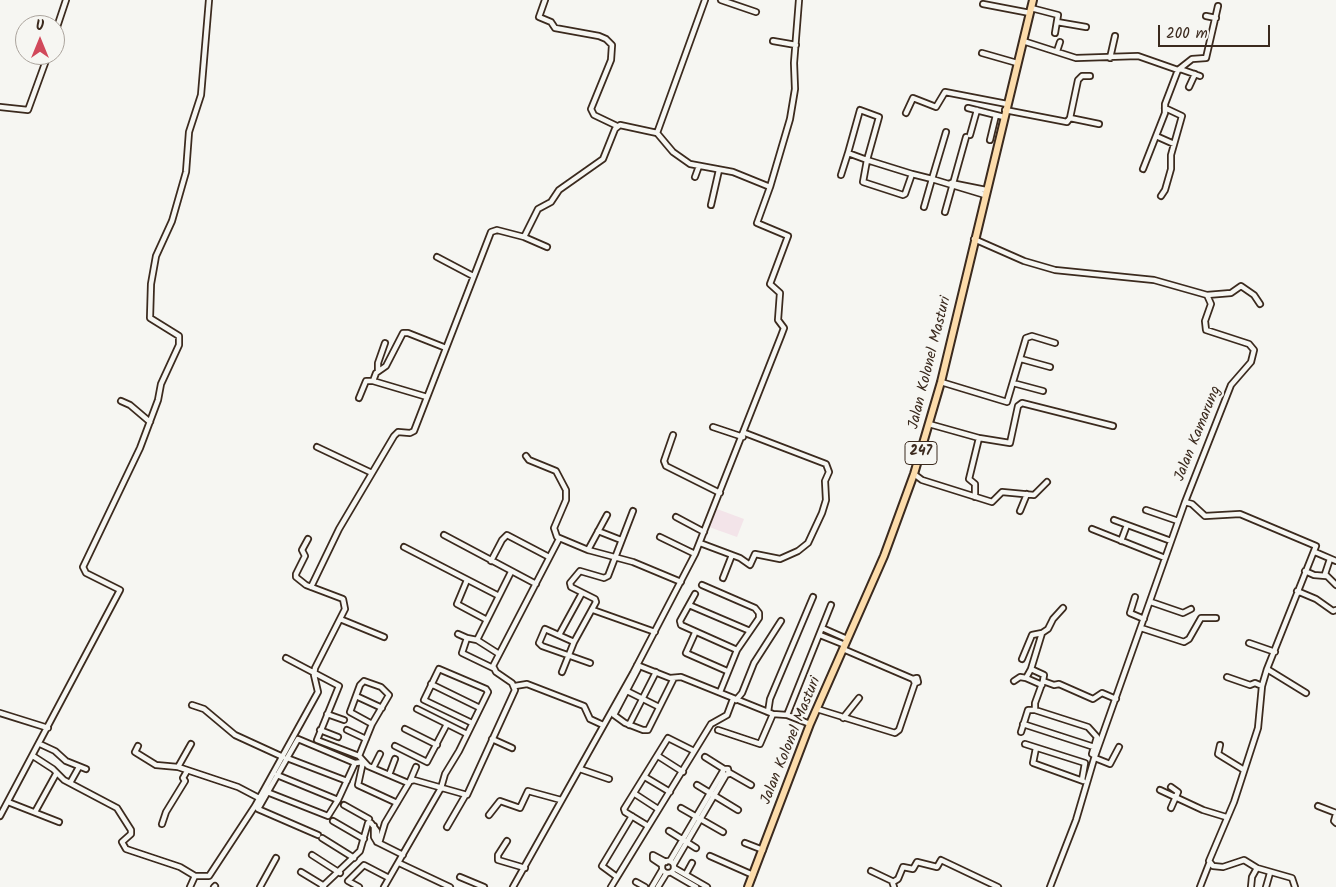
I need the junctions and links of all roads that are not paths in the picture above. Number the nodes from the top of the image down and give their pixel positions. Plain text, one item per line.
1 (66, 0) edge
2 (209, 0) edge
3 (545, 0) edge
4 (705, 0) edge
5 (721, 0) edge
6 (799, 0) edge
7 (1033, 0) edge
8 (983, 4) dead end
9 (1218, 6) dead end
10 (1030, 10) junction
11 (756, 12) dead end
12 (61, 15) edge
13 (1206, 16) dead end
14 (1216, 18) junction
15 (1057, 22) junction
16 (1206, 22) dead end
17 (1214, 24) junction
18 (1086, 27) dead end
19 (1055, 33) dead end
20 (1115, 36) dead end
21 (772, 40) dead end
22 (1023, 41) junction
23 (1060, 42) dead end
24 (796, 45) junction
25 (1057, 51) junction
26 (982, 53) dead end
27 (1110, 58) junction
28 (1017, 63) junction
29 (44, 65) edge
30 (1179, 69) junction
31 (1090, 76) dead end
32 (1189, 87) dead end
33 (0, 107) edge
34 (968, 108) dead end
35 (1165, 108) junction
36 (977, 110) junction
37 (906, 113) dead end
38 (1002, 114) junction
39 (1070, 118) junction
40 (1099, 124) dead end
41 (617, 126) junction
42 (946, 132) dead end
43 (657, 133) junction
44 (1156, 136) junction
45 (990, 140) dead end
46 (1174, 144) junction
47 (848, 153) junction
48 (868, 160) junction
49 (699, 166) junction
50 (719, 170) junction
51 (1143, 170) dead end
52 (912, 174) junction
53 (841, 175) dead end
54 (695, 176) dead end
55 (932, 178) junction
56 (952, 183) junction
57 (770, 187) junction
58 (985, 192) junction
59 (1161, 196) dead end
60 (711, 205) dead end
61 (924, 207) dead end
62 (945, 212) dead end
63 (524, 237) junction
64 (974, 238) junction
65 (547, 247) dead end
66 (437, 257) dead end
67 (473, 276) junction
68 (1207, 295) junction
69 (1260, 304) dead end
70 (1055, 342) dead end
71 (385, 343) dead end
72 (446, 348) junction
73 (1021, 359) junction
74 (1050, 367) dead end
75 (378, 371) junction
76 (373, 381) junction
77 (942, 382) junction
78 (1013, 383) junction
79 (1043, 391) dead end
80 (427, 397) junction
81 (360, 398) dead end
82 (121, 401) dead end
83 (150, 422) junction
84 (929, 424) junction
85 (1113, 426) dead end
86 (713, 427) dead end
87 (673, 435) dead end
88 (744, 435) junction
89 (979, 438) junction
90 (317, 447) dead end
91 (526, 456) dead end
92 (372, 473) junction
93 (914, 474) junction
94 (1047, 482) dead end
95 (720, 493) junction
96 (1027, 494) junction
97 (975, 497) junction
98 (1185, 502) junction
99 (1146, 510) dead end
100 (633, 511) dead end
101 (1020, 511) dead end
102 (607, 515) dead end
103 (676, 517) dead end
104 (1114, 520) dead end
105 (1178, 521) junction
106 (1127, 525) junction
107 (1092, 529) dead end
108 (598, 531) junction
109 (704, 532) junction
110 (444, 535) dead end
111 (660, 537) dead end
112 (308, 539) dead end
113 (559, 539) junction
114 (621, 540) junction
115 (1121, 541) junction
116 (1171, 541) junction
117 (700, 543) junction
118 (404, 548) dead end
119 (588, 550) junction
120 (1315, 552) junction
121 (695, 554) junction
122 (614, 556) junction
123 (732, 556) junction
124 (549, 557) junction
125 (1165, 558) junction
126 (1330, 559) junction
127 (1336, 560) edge
128 (491, 561) junction
129 (1305, 571) junction
130 (511, 572) junction
131 (1326, 576) junction
132 (723, 578) dead end
133 (467, 580) junction
134 (681, 582) junction
135 (536, 584) junction
136 (702, 585) dead end
137 (1336, 585) edge
138 (311, 587) junction
139 (1297, 591) junction
140 (582, 593) junction
141 (695, 594) dead end
142 (499, 596) junction
143 (813, 597) dead end
144 (1135, 597) dead end
145 (1151, 602) junction
146 (689, 605) junction
147 (831, 605) dead end
148 (1064, 608) dead end
149 (1191, 609) dead end
150 (593, 610) junction
151 (1336, 610) edge
152 (1216, 618) dead end
153 (340, 619) junction
154 (1144, 619) junction
155 (487, 620) junction
156 (781, 622) dead end
157 (822, 628) junction
158 (1141, 628) junction
159 (750, 631) junction
160 (655, 632) junction
161 (695, 633) junction
162 (1042, 633) junction
163 (458, 634) dead end
164 (820, 634) junction
165 (837, 634) junction
166 (559, 635) junction
167 (384, 637) dead end
168 (467, 638) junction
169 (477, 640) junction
170 (834, 640) junction
171 (574, 642) junction
172 (1249, 643) dead end
173 (845, 644) junction
174 (737, 650) junction
175 (1274, 652) junction
176 (500, 654) junction
177 (568, 655) junction
178 (286, 658) dead end
179 (1022, 659) dead end
180 (590, 663) dead end
181 (639, 666) junction
182 (493, 668) junction
183 (1031, 668) junction
184 (1267, 670) junction
185 (727, 671) junction
186 (562, 672) dead end
187 (656, 672) junction
188 (314, 673) junction
189 (1227, 676) dead end
190 (322, 678) junction
191 (674, 678) junction
192 (1026, 678) junction
193 (1014, 681) dead end
194 (1042, 683) junction
195 (431, 684) junction
196 (318, 686) junction
197 (515, 686) junction
198 (1262, 686) junction
199 (627, 691) junction
200 (720, 692) junction
201 (1306, 694) dead end
202 (356, 696) junction
203 (642, 698) junction
204 (859, 698) dead end
205 (734, 699) junction
206 (1116, 699) junction
207 (192, 705) dead end
208 (659, 707) junction
209 (854, 707) junction
210 (382, 708) junction
211 (480, 708) junction
212 (417, 709) dead end
213 (816, 709) junction
214 (1035, 710) junction
215 (0, 713) edge
216 (771, 713) junction
217 (327, 714) junction
218 (787, 715) junction
219 (843, 718) junction
220 (344, 720) dead end
221 (852, 721) junction
222 (372, 724) junction
223 (447, 724) junction
224 (472, 724) junction
225 (810, 724) junction
226 (1023, 724) junction
227 (603, 725) junction
228 (629, 725) junction
229 (48, 728) junction
230 (405, 728) dead end
231 (320, 730) junction
232 (347, 730) dead end
233 (718, 730) dead end
234 (1021, 732) dead end
235 (467, 734) junction
236 (338, 737) dead end
237 (366, 739) junction
238 (492, 739) junction
239 (40, 744) junction
240 (191, 744) dead end
241 (1025, 744) dead end
242 (437, 745) junction
243 (1220, 745) dead end
244 (138, 746) dead end
245 (395, 746) dead end
246 (1094, 747) junction
247 (1119, 747) dead end
248 (512, 748) dead end
249 (1036, 748) junction
250 (694, 751) junction
251 (380, 754) dead end
252 (33, 756) junction
253 (359, 756) junction
254 (658, 756) junction
255 (285, 757) junction
256 (705, 757) dead end
257 (1095, 757) junction
258 (396, 759) dead end
259 (363, 762) junction
260 (355, 763) junction
261 (78, 766) junction
262 (178, 767) junction
263 (416, 767) dead end
264 (373, 768) junction
265 (86, 769) dead end
266 (580, 769) junction
267 (1244, 770) junction
268 (187, 771) junction
269 (683, 772) junction
270 (726, 772) junction
271 (56, 774) junction
272 (277, 775) junction
273 (389, 775) junction
274 (645, 777) junction
275 (609, 779) dead end
276 (272, 780) junction
277 (1082, 780) junction
278 (346, 781) junction
279 (409, 782) junction
280 (1087, 782) junction
281 (70, 783) junction
282 (697, 785) dead end
283 (751, 785) dead end
284 (1170, 787) dead end
285 (441, 788) junction
286 (1160, 790) dead end
287 (267, 792) junction
288 (670, 792) junction
289 (635, 794) junction
290 (465, 796) junction
291 (711, 796) junction
292 (259, 798) junction
293 (1177, 798) junction
294 (338, 800) junction
295 (561, 800) junction
296 (8, 802) junction
297 (397, 803) junction
298 (344, 805) dead end
299 (1318, 806) dead end
300 (681, 808) dead end
301 (1171, 808) dead end
302 (658, 809) junction
303 (738, 810) dead end
304 (36, 812) junction
305 (1336, 813) edge
306 (489, 815) dead end
307 (0, 816) edge
308 (632, 816) junction
309 (1226, 817) junction
310 (697, 820) junction
311 (333, 821) dead end
312 (59, 822) dead end
313 (370, 823) junction
314 (1335, 823) edge
315 (162, 824) dead end
316 (648, 826) junction
317 (447, 828) dead end
318 (669, 831) dead end
319 (723, 832) dead end
320 (364, 839) junction
321 (507, 841) dead end
322 (378, 842) junction
323 (683, 843) junction
324 (745, 843) dead end
325 (696, 848) dead end
326 (763, 850) junction
327 (312, 855) dead end
328 (403, 855) junction
329 (710, 856) dead end
330 (276, 858) dead end
331 (354, 858) junction
332 (398, 862) junction
333 (692, 863) dead end
334 (1210, 864) junction
335 (668, 867) junction
336 (524, 868) junction
337 (1257, 868) junction
338 (871, 871) dead end
339 (301, 872) dead end
340 (340, 872) junction
341 (1270, 873) junction
342 (686, 874) junction
343 (753, 874) junction
344 (195, 876) junction
345 (460, 877) dead end
346 (617, 877) junction
347 (389, 878) junction
348 (636, 882) dead end
349 (893, 884) edge
350 (696, 885) edge
351 (323, 886) edge
352 (190, 887) edge
353 (260, 887) edge
354 (359, 887) edge
355 (384, 887) edge
356 (450, 887) edge
357 (484, 887) edge
358 (513, 887) edge
359 (611, 887) edge
360 (645, 887) edge
361 (652, 887) edge
362 (658, 887) edge
363 (707, 887) edge
364 (748, 887) edge
365 (998, 887) edge
366 (1050, 887) edge
367 (1200, 887) edge
368 (1251, 887) edge
369 (1266, 887) edge
370 (1295, 887) edge

1 - 12 street
2 - 83 street
3 - 41 street
4 - 43 street
5 - 11 street
6 - 24 street
7 - 10 main road, Jalan Kolonel Masturi / 247
8 - 10 street
9 - 14 street
10 - 15 street
10 - 22 main road, Jalan Kolonel Masturi / 247
13 - 14 street
14 - 17 street
15 - 18 street
15 - 19 street
16 - 17 street
17 - 30 street
20 - 27 street
21 - 24 street
22 - 25 street
22 - 28 main road, Jalan Kolonel Masturi / 247
23 - 25 street
24 - 57 street
25 - 27 street
26 - 28 street
27 - 30 street
28 - 38 main road, Jalan Kolonel Masturi / 247
29 - 33 street
30 - 32 street
30 - 35 street
31 - 39 street
34 - 36 street
35 - 44 street
35 - 46 street
36 - 38 street
36 - 56 street
37 - 38 street
38 - 39 street
38 - 45 street
38 - 58 main road, Jalan Kolonel Masturi / 247
39 - 40 street
41 - 43 street
41 - 63 street
42 - 55 street
43 - 49 street
44 - 46 street
44 - 51 street
46 - 59 street
47 - 48 street
47 - 48 street
47 - 53 street
48 - 52 street
48 - 52 street
49 - 50 street
49 - 54 street
50 - 57 street
50 - 60 street
52 - 55 street
55 - 56 street
55 - 61 street
56 - 58 street
56 - 62 street
57 - 88 street
58 - 64 main road, Jalan Kolonel Masturi / 247
63 - 65 street
63 - 67 street
64 - 68 street
64 - 77 main road, Jalan Kolonel Masturi / 247
66 - 67 street
67 - 72 street
68 - 69 street
68 - 98 street, Jalan Kamarung
70 - 73 street
71 - 75 street
72 - 75 street
72 - 80 street
73 - 74 street
73 - 78 street
75 - 76 street
76 - 80 street
76 - 81 street
77 - 78 street
77 - 84 main road, Jalan Kolonel Masturi / 247
78 - 79 street
80 - 92 street
82 - 83 street
83 - 229 street
84 - 89 street
84 - 93 main road, Jalan Kolonel Masturi / 247
85 - 89 street
86 - 88 street
87 - 95 street
88 - 95 street
88 - 123 street
89 - 97 street
90 - 92 street
91 - 113 street
92 - 138 street
93 - 97 street
93 - 173 main road, Jalan Kolonel Masturi / 247
94 - 96 street
95 - 109 street
96 - 97 street
96 - 101 street
98 - 105 street, Jalan Kamarung
98 - 120 street
99 - 105 street
100 - 114 street
102 - 108 street
103 - 109 street
104 - 106 street
105 - 116 street, Jalan Kamarung
106 - 115 street
106 - 116 street
107 - 115 street
108 - 114 street
108 - 119 street
109 - 117 street
110 - 128 street
111 - 121 street
112 - 138 street
113 - 119 street
113 - 124 street
114 - 122 street
115 - 125 street
116 - 125 street, Jalan Kamarung
117 - 121 street
117 - 123 street
118 - 133 street
119 - 122 street
120 - 126 street
120 - 129 street
121 - 134 street
122 - 134 street
122 - 140 street
123 - 132 street
124 - 128 street
124 - 135 street
125 - 145 street, Jalan Kamarung
126 - 127 street
126 - 131 street
128 - 130 street
129 - 131 street
129 - 139 street
130 - 135 street
130 - 142 street
131 - 137 street
133 - 142 street
133 - 155 street
134 - 160 street
135 - 176 street
136 - 159 street
138 - 153 street
139 - 151 street
139 - 175 street
140 - 150 street
140 - 166 street
141 - 146 street
142 - 155 street
143 - 216 street
144 - 154 street
145 - 149 street
145 - 154 street, Jalan Kamarung
146 - 159 street
146 - 161 street
147 - 157 street
148 - 162 street
150 - 160 street
150 - 171 street
152 - 158 street
153 - 167 street
153 - 188 street
154 - 158 street, Jalan Kamarung
155 - 169 street
156 - 205 street
157 - 164 street
157 - 165 street
158 - 206 street, Jalan Kamarung
159 - 174 street
160 - 181 street
161 - 174 street
161 - 185 street
162 - 179 street
162 - 183 street
163 - 168 street
164 - 170 street
164 - 218 street
165 - 170 street
165 - 173 street
166 - 171 street
166 - 177 street
168 - 169 street
168 - 182 street
169 - 176 street
170 - 173 street
171 - 177 street
172 - 175 street
173 - 213 main road, Jalan Kolonel Masturi / 247
173 - 221 street
174 - 185 street
175 - 184 street
176 - 182 street
177 - 180 street
177 - 186 street
178 - 188 street
181 - 187 street
181 - 199 street
181 - 227 street
182 - 197 street
183 - 192 street
183 - 194 street
184 - 198 street
184 - 201 street
185 - 200 street
187 - 191 street
187 - 203 street
188 - 190 street
188 - 196 street
189 - 198 street
190 - 196 street
190 - 217 street
191 - 200 street
191 - 208 street
192 - 193 street
192 - 194 street
194 - 206 street
194 - 214 street
195 - 211 street
195 - 211 street
195 - 224 street
196 - 255 street
197 - 227 street
197 - 238 street
198 - 267 street
199 - 203 street
199 - 228 street
200 - 205 street
202 - 210 street
202 - 210 street
202 - 222 street
203 - 208 street
203 - 228 street
204 - 209 street
205 - 216 street
205 - 250 street
206 - 257 street, Jalan Kamarung
207 - 255 street
208 - 228 street
209 - 219 street
209 - 221 street
210 - 222 street
211 - 224 street
212 - 223 street
213 - 219 street
213 - 225 main road, Jalan Kolonel Masturi / 247
214 - 226 street
214 - 246 street
215 - 229 street
216 - 218 street
216 - 233 street
217 - 220 street
217 - 231 street
218 - 225 street
219 - 221 street
222 - 237 street
223 - 235 street
223 - 242 street
224 - 235 street
225 - 326 main road, Jalan Kolonel Masturi / 247
226 - 234 street
226 - 246 street
227 - 266 street
229 - 239 street
230 - 242 street
231 - 236 street
231 - 253 street
232 - 237 street
235 - 285 street
237 - 253 street
238 - 248 street
238 - 290 street
239 - 252 street
239 - 261 street
240 - 262 street
241 - 249 street
242 - 245 street
243 - 267 street
244 - 262 street
246 - 257 street
247 - 257 street
249 - 277 street
249 - 277 street
250 - 254 street
250 - 269 street
251 - 264 street
252 - 271 street
252 - 296 street
253 - 259 street
254 - 269 street
254 - 274 street
255 - 260 street
255 - 272 street
255 - 276 street
255 - 278 street
256 - 270 street
257 - 280 street, Jalan Kamarung
258 - 273 street
259 - 260 street
259 - 264 street
259 - 297 street
260 - 278 street
261 - 265 street
261 - 281 street
262 - 268 street
263 - 279 street
264 - 273 street
266 - 275 street
266 - 295 street
267 - 309 street
268 - 292 street
268 - 315 street
269 - 288 street
270 - 283 street
270 - 291 street
271 - 281 street
271 - 304 street
272 - 276 street
272 - 294 street
273 - 279 street
274 - 288 street
274 - 289 street
276 - 287 street
276 - 292 street
277 - 280 street
278 - 294 street
279 - 285 street
279 - 297 street
280 - 366 street, Jalan Kamarung
281 - 344 street
282 - 291 street
284 - 293 street
285 - 290 street
285 - 328 street
286 - 293 street
287 - 294 street
287 - 331 street
288 - 302 street
289 - 302 street
289 - 308 street
290 - 317 street
291 - 303 street
291 - 310 street
292 - 344 street
293 - 301 street
293 - 309 street
295 - 306 street
295 - 336 street
296 - 304 street
296 - 307 street
297 - 322 street
298 - 313 street
299 - 305 street
300 - 310 street
302 - 316 street
304 - 312 street
305 - 314 street
308 - 316 street
308 - 346 street
309 - 334 street
310 - 319 street
310 - 323 street
311 - 320 street
313 - 320 street
313 - 322 street
316 - 346 street
318 - 323 street
320 - 331 street
321 - 336 street
322 - 328 street
323 - 325 street
323 - 335 street
324 - 326 street
326 - 343 main road, Jalan Kolonel Masturi / 247
327 - 340 street
328 - 332 street
329 - 343 street
330 - 353 street
331 - 340 street
332 - 347 street
332 - 356 street
333 - 342 street
334 - 337 street
334 - 367 street
335 - 342 street
335 - 350 street
335 - 361 street
335 - 362 street
336 - 358 street
337 - 341 street
337 - 368 street
338 - 349 street
339 - 351 street
340 - 351 street
341 - 369 street
341 - 370 street
342 - 350 street
343 - 364 main road, Jalan Kolonel Masturi / 247
344 - 352 street
345 - 357 street
346 - 359 street
347 - 354 street
347 - 355 street
348 - 360 street
349 - 365 street
350 - 363 street

